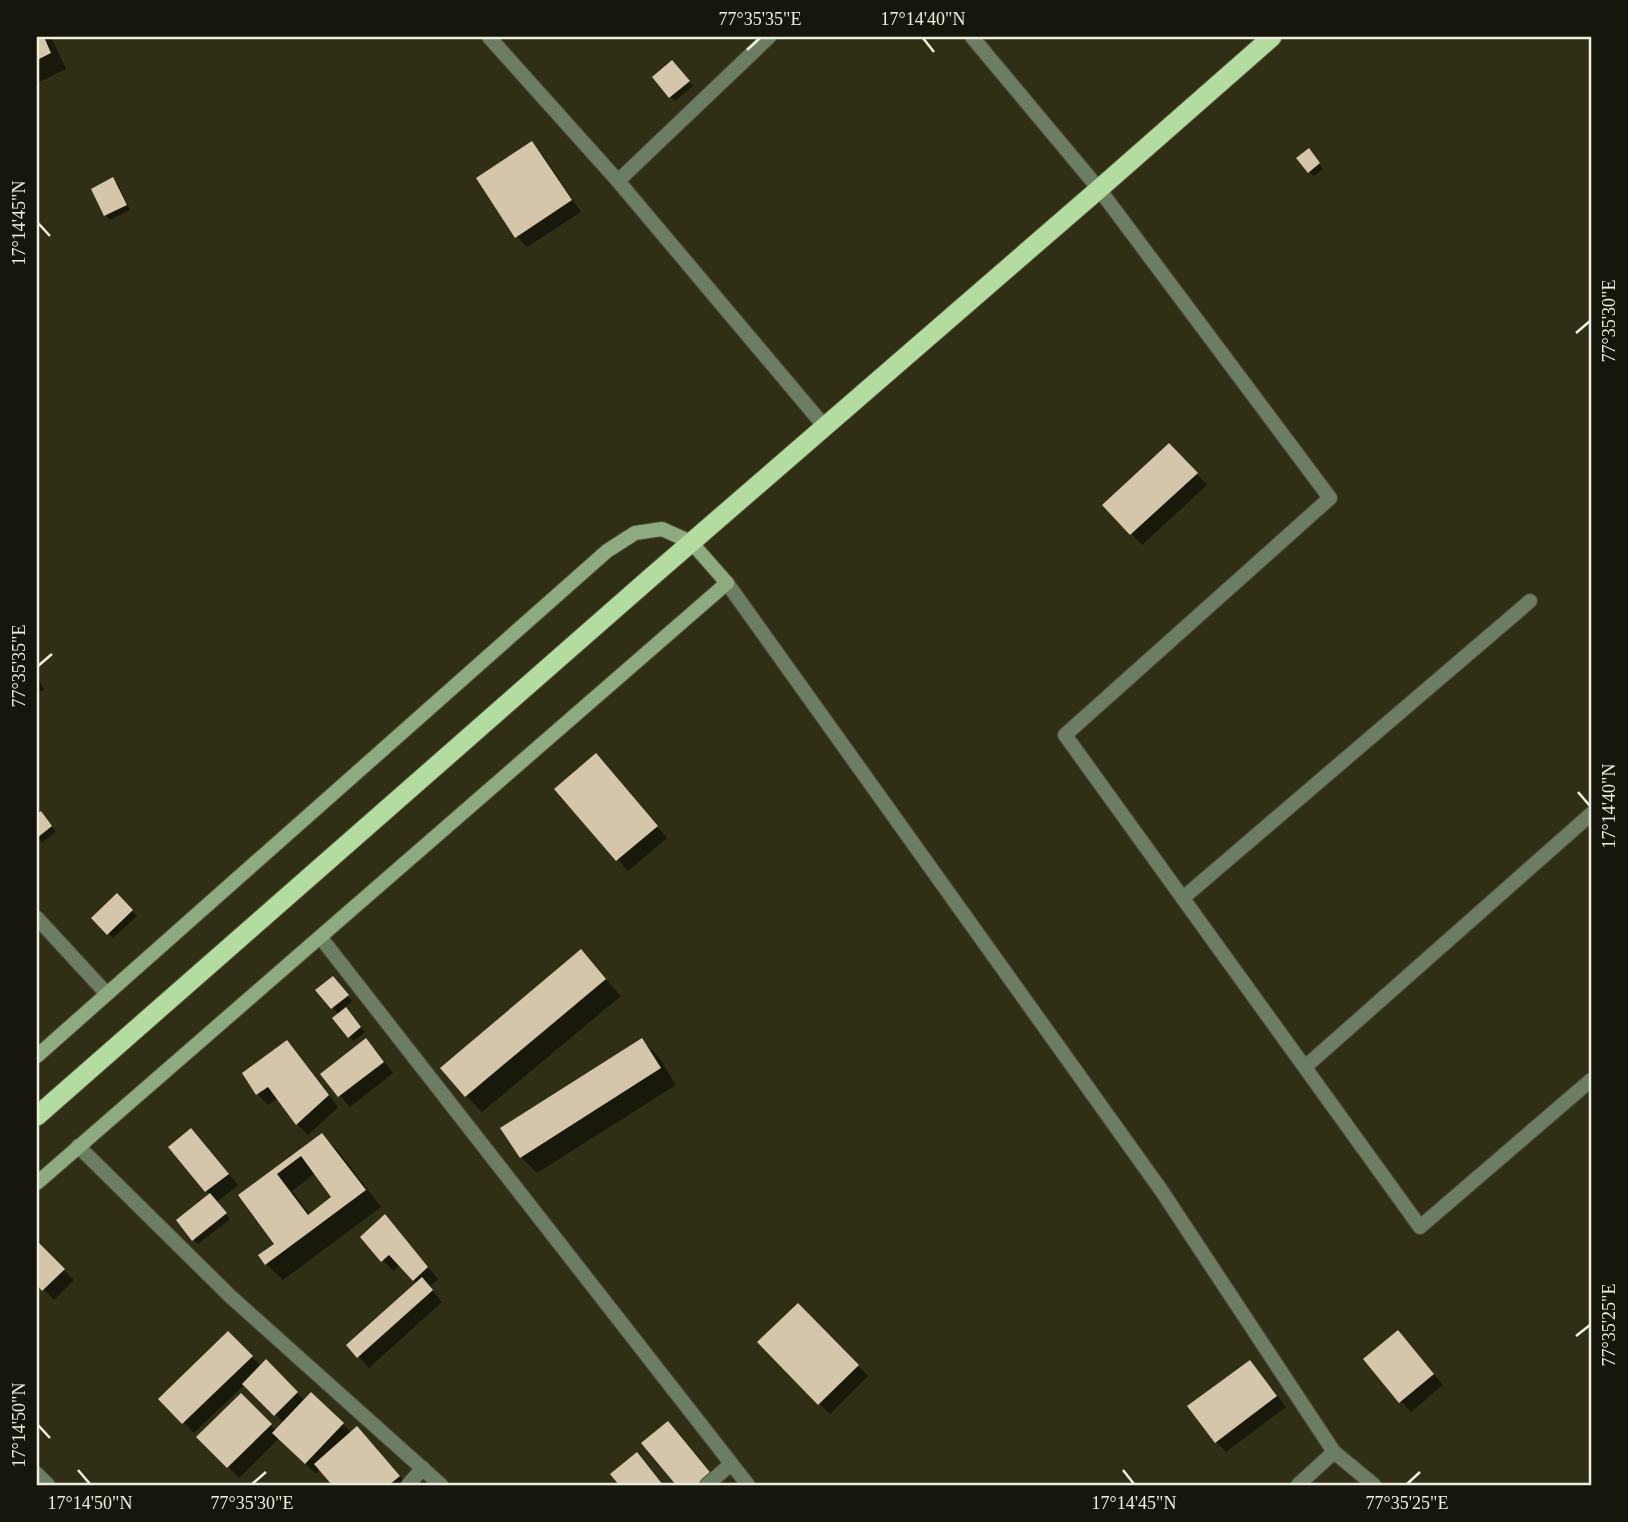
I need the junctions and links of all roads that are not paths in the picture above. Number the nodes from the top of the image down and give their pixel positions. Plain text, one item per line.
1 (769, 37) edge
2 (972, 37) edge
3 (1272, 37) edge
4 (498, 40) edge
5 (618, 181) junction
6 (1099, 189) junction
7 (825, 427) junction
8 (691, 542) junction
9 (727, 583) junction
10 (1530, 601) dead end
11 (1591, 814) edge
12 (1183, 898) junction
13 (37, 918) edge
14 (321, 938) junction
15 (107, 994) junction
16 (37, 1056) edge
17 (1305, 1068) junction
18 (1591, 1080) edge
19 (37, 1116) edge
20 (78, 1146) junction
21 (37, 1183) edge
22 (1334, 1452) junction
23 (731, 1464) junction
24 (423, 1468) junction
25 (37, 1474) edge
26 (48, 1485) edge
27 (408, 1485) edge
28 (441, 1485) edge
29 (707, 1485) edge
30 (748, 1485) edge
31 (1298, 1485) edge
32 (1374, 1485) edge

1 - 5 street
2 - 6 street
3 - 6 highway
4 - 5 street
5 - 7 street
6 - 7 highway
6 - 12 street
7 - 8 highway
8 - 9 main road
8 - 15 main road
8 - 19 highway
9 - 14 main road
9 - 22 street
10 - 12 street
11 - 17 street
12 - 17 street
13 - 15 street
14 - 20 main road
14 - 23 street
15 - 16 main road
17 - 18 street
20 - 21 main road
20 - 24 street
22 - 31 street
22 - 32 street
23 - 29 street
23 - 30 street
24 - 27 street
24 - 28 street
25 - 26 street

